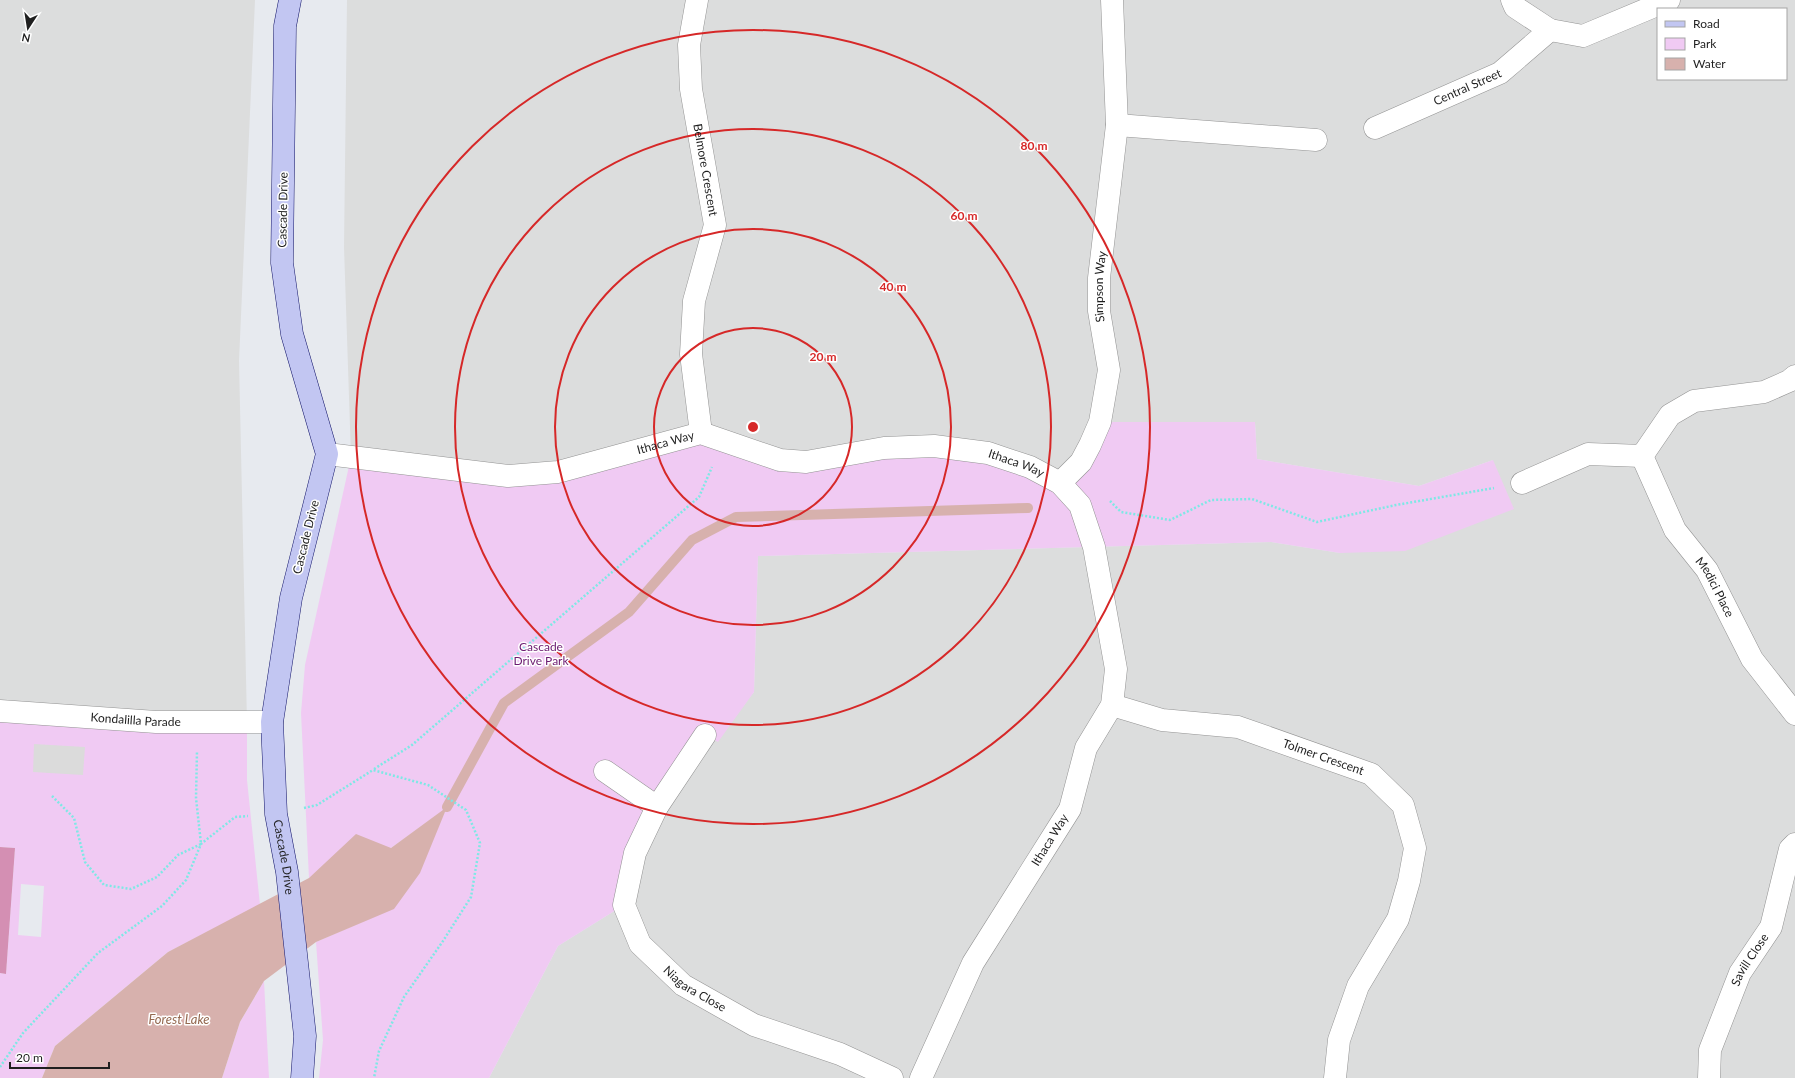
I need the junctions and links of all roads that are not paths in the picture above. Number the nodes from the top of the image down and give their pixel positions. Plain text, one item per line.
1 (290, 0) edge
2 (697, 0) edge
3 (1112, 0) edge
4 (1512, 0) edge
5 (1669, 0) edge
6 (1550, 30) junction
7 (1117, 125) junction
8 (1375, 128) dead end
9 (1316, 140) dead end
10 (1795, 376) edge
11 (701, 434) junction
12 (327, 454) junction
13 (1642, 456) junction
14 (1060, 483) junction
15 (1522, 483) road end
16 (1112, 705) junction
17 (0, 711) edge
18 (1795, 714) edge
19 (272, 722) junction
20 (705, 735) dead end
21 (606, 771) dead end
22 (657, 807) junction
23 (1795, 844) edge
24 (302, 1078) edge
25 (892, 1078) edge
26 (920, 1078) edge
27 (1335, 1078) edge
28 (1709, 1078) edge

1 - 12 street, Cascade Drive
2 - 11 street, Belmore Crescent
3 - 7 street, Simpson Way
4 - 6 street
5 - 6 street
6 - 8 street, Central Street
7 - 9 street
7 - 14 street, Simpson Way
10 - 13 street
11 - 12 street, Ithaca Way
11 - 14 street, Ithaca Way
12 - 19 street, Cascade Drive
13 - 15 street
13 - 18 street, Medici Place
14 - 16 street, Ithaca Way
16 - 26 street, Ithaca Way
16 - 27 street, Tolmer Crescent
17 - 19 street, Kondalilla Parade
19 - 24 street, Cascade Drive
20 - 22 street, Niagara Close
21 - 22 street
22 - 25 street, Niagara Close
23 - 28 street, Savill Close

